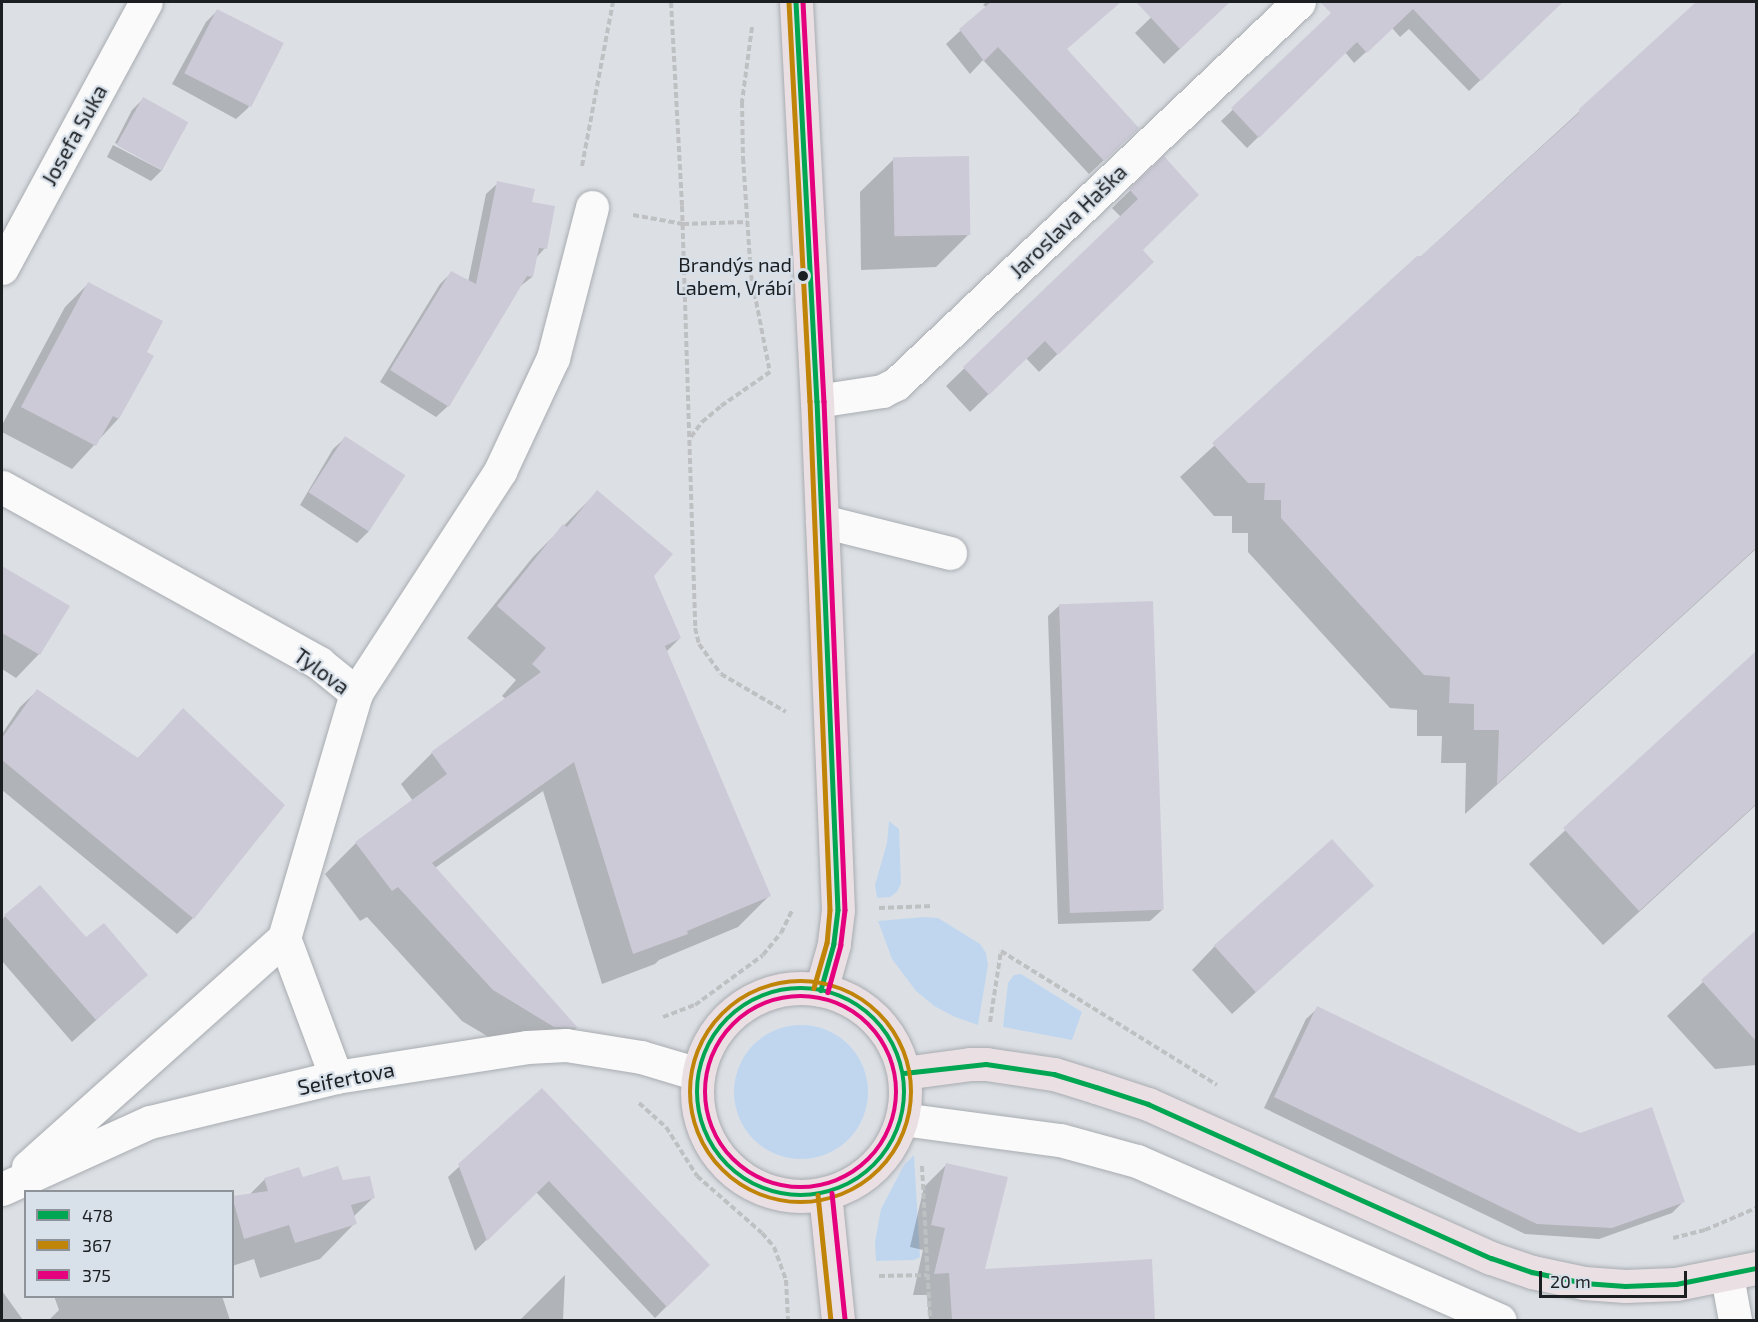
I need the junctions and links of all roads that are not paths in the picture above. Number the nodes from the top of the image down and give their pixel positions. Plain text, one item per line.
1 (146, 2) edge
2 (796, 2) edge
3 (1299, 2) edge
4 (592, 207) road end
5 (2, 268) edge
6 (817, 401) junction
7 (2, 487) edge
8 (822, 520) junction
9 (950, 554) dead end
10 (356, 693) junction
11 (284, 938) junction
12 (821, 990) junction
13 (904, 1073) junction
14 (698, 1074) junction
15 (336, 1077) junction
16 (902, 1119) junction
17 (4, 1187) edge
18 (825, 1194) junction
19 (1742, 1272) edge
20 (838, 1320) edge
21 (1500, 1320) edge
22 (1735, 1320) edge

1 - 5 street, Josefa Suka
2 - 6 main road
3 - 6 street, Jaroslava Haška
4 - 10 street
6 - 8 main road
7 - 10 street, Tylova
8 - 9 street
8 - 12 main road
10 - 11 street, Tylova
11 - 15 street
11 - 17 street, Seifertova
12 - 13 main road
12 - 14 main road
13 - 16 main road
13 - 19 main road
14 - 15 street, Seifertova
14 - 18 main road
15 - 17 street, Seifertova
16 - 18 main road
16 - 21 street
18 - 20 main road
19 - 22 street

